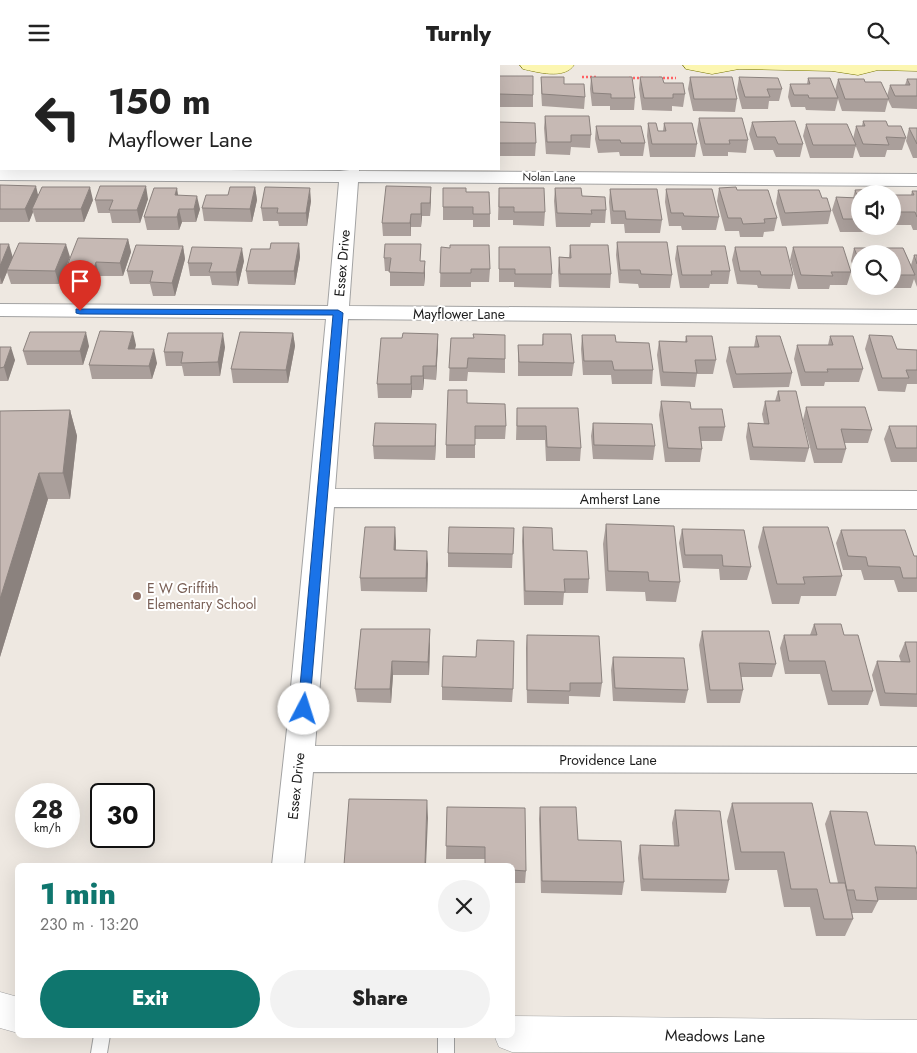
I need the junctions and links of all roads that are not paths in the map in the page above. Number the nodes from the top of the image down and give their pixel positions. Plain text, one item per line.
1 (75, 65) edge
2 (91, 65) edge
3 (529, 65) edge
4 (565, 65) edge
5 (692, 65) edge
6 (733, 65) edge
7 (744, 65) edge
8 (834, 65) edge
9 (873, 65) edge
10 (917, 66) edge
11 (350, 172) edge
12 (0, 174) edge
13 (917, 180) edge
14 (0, 310) edge
15 (338, 313) junction
16 (917, 317) edge
17 (322, 498) junction
18 (917, 500) edge
19 (299, 759) junction
20 (917, 760) edge
21 (288, 863) edge
22 (0, 1010) edge
23 (15, 1014) edge
24 (0, 1029) edge
25 (15, 1029) edge
26 (515, 1034) edge
27 (101, 1038) edge
28 (446, 1038) edge
29 (917, 1038) edge
30 (810, 1045) edge
31 (98, 1053) edge
32 (446, 1053) edge

1 - 2 main road
3 - 4 main road
5 - 6 main road
7 - 8 main road
8 - 9 main road
9 - 10 main road
11 - 12 street, Nolan Lane
11 - 13 street, Nolan Lane
11 - 15 street, Essex Drive
14 - 15 street, Mayflower Lane
15 - 16 street, Mayflower Lane
15 - 17 street, Essex Drive
17 - 18 street, Amherst Lane
17 - 19 street, Essex Drive
19 - 20 street, Providence Lane
19 - 21 street, Essex Drive
22 - 23 street
24 - 25 street
26 - 30 street, Meadows Lane
27 - 31 lane
28 - 32 lane
29 - 30 street, Meadows Lane

